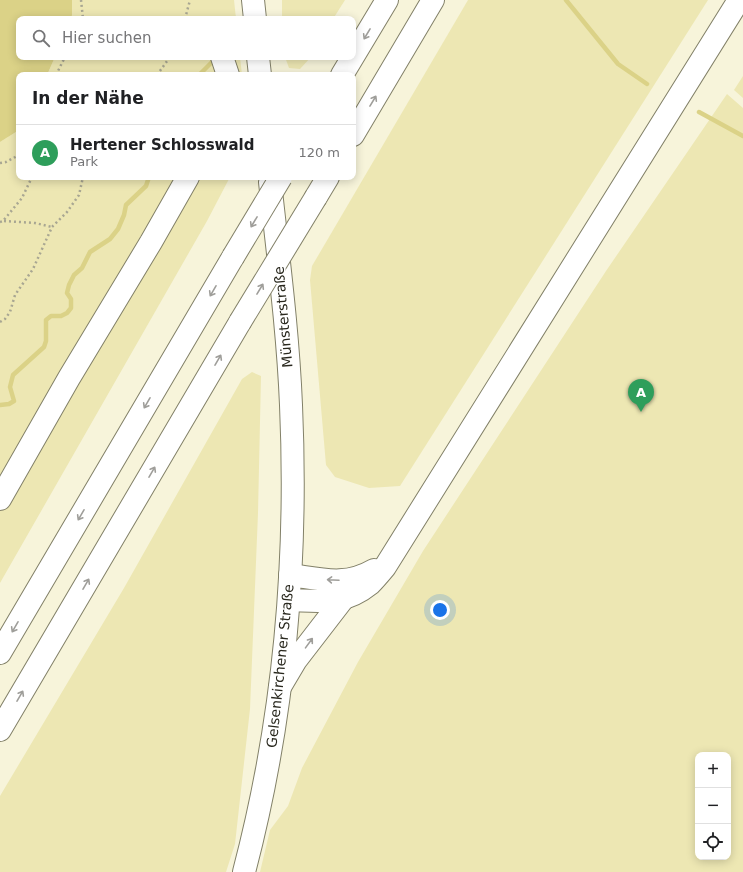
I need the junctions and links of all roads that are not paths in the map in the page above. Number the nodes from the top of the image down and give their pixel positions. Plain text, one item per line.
1 (253, 0) edge
2 (387, 0) edge
3 (433, 0) edge
4 (739, 0) edge
5 (255, 16) edge
6 (356, 52) edge
7 (223, 60) edge
8 (258, 60) edge
9 (351, 60) edge
10 (227, 72) edge
11 (260, 72) edge
12 (344, 72) edge
13 (356, 130) edge
14 (186, 180) edge
15 (270, 180) edge
16 (280, 180) edge
17 (326, 180) edge
18 (293, 457) joint
19 (0, 499) edge
20 (392, 555) junction
21 (290, 576) junction
22 (343, 599) junction
23 (288, 600) junction
24 (0, 653) edge
25 (280, 687) junction
26 (0, 730) edge
27 (244, 872) edge

1 - 5 main road
2 -> 6 main road
13 -> 3 main road
4 - 20 main road
7 - 10 main road
8 - 11 main road
9 -> 12 main road
14 - 19 main road
15 - 18 main road, Münsterstraße
16 -> 24 main road, bridge
26 -> 17 main road, bridge
18 - 21 main road, Gelsenkirchener Straße
20 -> 21 main road
20 - 22 main road
21 - 23 main road, Gelsenkirchener Straße
22 - 23 main road
25 -> 22 main road
23 - 25 main road, Gelsenkirchener Straße
25 - 27 main road, Gelsenkirchener Straße

